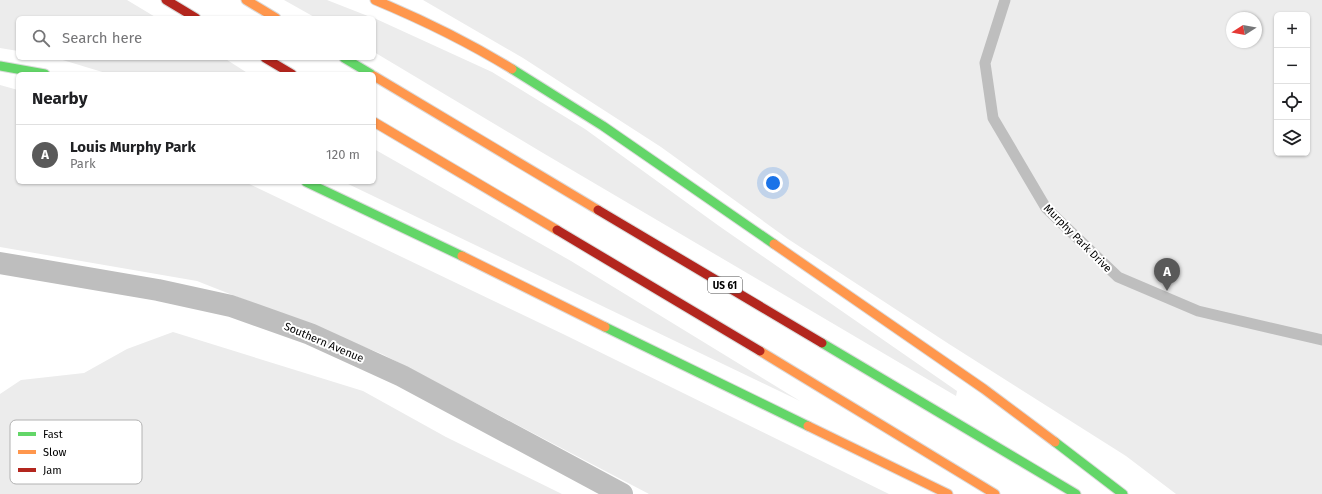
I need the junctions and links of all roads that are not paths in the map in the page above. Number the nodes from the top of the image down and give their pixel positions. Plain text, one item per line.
1 (166, 0) edge
2 (246, 0) edge
3 (375, 0) edge
4 (1005, 0) edge
5 (193, 16) edge
6 (273, 16) edge
7 (268, 60) edge
8 (346, 60) edge
9 (0, 66) edge
10 (36, 72) edge
11 (289, 72) edge
12 (367, 72) edge
13 (376, 77) edge
14 (376, 123) edge
15 (310, 184) edge
16 (0, 263) edge
17 (1322, 340) edge
18 (622, 494) edge
19 (948, 494) edge
20 (995, 494) edge
21 (1076, 494) edge
22 (1123, 494) edge

1 - 5 highway
2 - 6 highway
3 - 22 highway
4 - 17 lane, Murphy Park Drive
7 - 11 highway
8 - 12 highway
9 - 10 highway
13 - 21 highway, US 61
14 - 20 highway
15 - 19 highway
16 - 18 street, Southern Avenue

